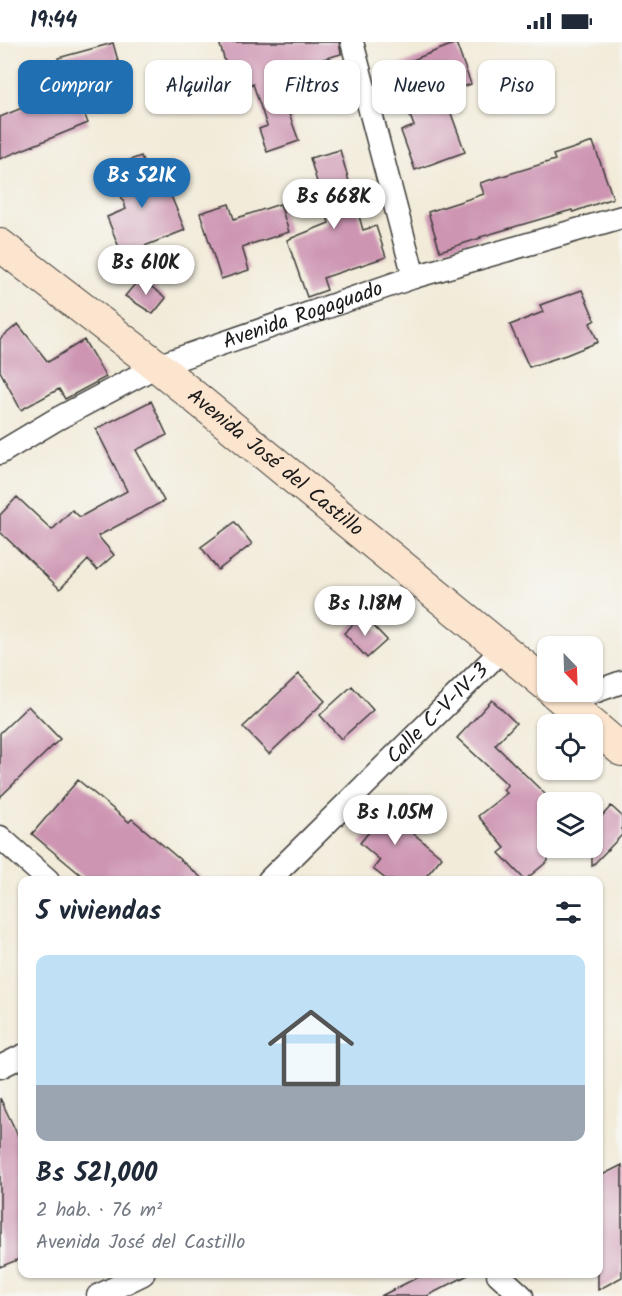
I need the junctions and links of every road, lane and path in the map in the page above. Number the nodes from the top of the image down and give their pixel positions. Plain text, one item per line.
1 (352, 42) edge
2 (622, 217) edge
3 (0, 245) edge
4 (414, 277) junction
5 (157, 366) junction
6 (0, 453) edge
7 (504, 648) junction
8 (537, 677) edge
9 (622, 682) edge
10 (603, 685) edge
11 (566, 702) edge
12 (622, 750) edge
13 (0, 837) edge
14 (44, 876) edge
15 (273, 876) edge
16 (18, 1058) edge
17 (0, 1068) edge
18 (135, 1278) edge
19 (502, 1278) edge
20 (99, 1296) edge
21 (522, 1296) edge

1 - 4 street
2 - 4 street, Avenida Rogaguado
3 - 5 main road, Avenida José del Castillo
4 - 5 street, Avenida Rogaguado
5 - 6 street, Avenida Rogaguado
5 - 7 main road, Avenida José del Castillo
7 - 8 main road, Avenida José del Castillo
7 - 15 street, Calle C-V-IV-3
9 - 10 street
11 - 12 main road, Avenida José del Castillo
13 - 14 street
16 - 17 street
18 - 20 street
19 - 21 street

